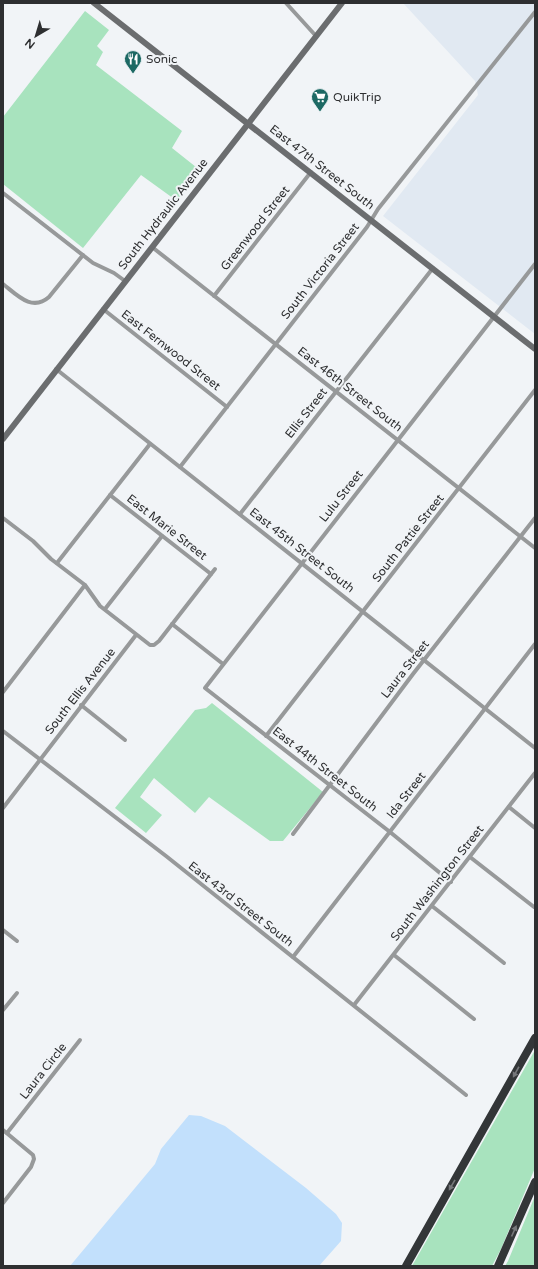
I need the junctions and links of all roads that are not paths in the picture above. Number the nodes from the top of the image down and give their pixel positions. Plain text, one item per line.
1 (94, 3) edge
2 (286, 3) edge
3 (342, 3) edge
4 (535, 12) edge
5 (316, 36) junction
6 (248, 123) junction
7 (311, 172) junction
8 (3, 193) edge
9 (371, 220) junction
10 (152, 247) junction
11 (83, 255) junction
12 (535, 264) edge
13 (433, 268) junction
14 (125, 281) junction
15 (3, 284) edge
16 (214, 296) junction
17 (103, 309) junction
18 (494, 316) junction
19 (276, 344) junction
20 (535, 348) edge
21 (56, 369) junction
22 (535, 390) edge
23 (336, 392) junction
24 (226, 407) junction
25 (3, 439) edge
26 (398, 440) junction
27 (150, 444) junction
28 (180, 467) junction
29 (460, 488) junction
30 (110, 495) junction
31 (240, 514) junction
32 (3, 518) edge
33 (535, 518) edge
34 (162, 536) junction
35 (521, 537) junction
36 (535, 548) edge
37 (57, 563) junction
38 (302, 563) junction
39 (215, 569) dead end
40 (211, 574) junction
41 (85, 585) junction
42 (105, 610) junction
43 (363, 612) junction
44 (172, 624) junction
45 (136, 635) junction
46 (535, 644) edge
47 (424, 660) junction
48 (223, 664) junction
49 (204, 688) joint
50 (3, 692) edge
51 (81, 705) junction
52 (485, 708) junction
53 (3, 731) edge
54 (266, 736) junction
55 (125, 740) dead end
56 (535, 748) edge
57 (41, 760) junction
58 (535, 773) edge
59 (330, 785) junction
60 (509, 807) junction
61 (3, 808) edge
62 (535, 828) edge
63 (390, 832) junction
64 (292, 834) dead end
65 (470, 857) junction
66 (451, 882) junction
67 (432, 906) junction
68 (534, 907) dead end
69 (3, 930) edge
70 (17, 941) dead end
71 (394, 955) junction
72 (293, 957) junction
73 (504, 963) dead end
74 (17, 993) dead end
75 (354, 1006) junction
76 (3, 1010) edge
77 (474, 1020) dead end
78 (535, 1038) edge
79 (80, 1040) dead end
80 (466, 1095) dead end
81 (5, 1132) edge
82 (535, 1182) edge
83 (3, 1203) edge
84 (406, 1266) edge
85 (498, 1266) edge

1 - 6 main road, East 47th Street South
2 - 5 street
3 - 5 main road, South Hydraulic Avenue
4 - 9 street, South Victoria Street
5 - 6 main road, South Hydraulic Avenue
6 - 7 main road, East 47th Street South
6 - 10 main road, South Hydraulic Avenue
7 - 9 main road, East 47th Street South
7 - 16 street, Greenwood Street
8 - 11 street
9 - 13 main road, East 47th Street South
9 - 19 street, South Victoria Street
10 - 14 main road, South Hydraulic Avenue
10 - 16 street, East 46th Street South
11 - 14 street
11 - 15 street
12 - 18 street, Lulu Street
13 - 18 main road, East 47th Street South
13 - 23 street, Ellis Street
14 - 17 main road, South Hydraulic Avenue
16 - 19 street, East 46th Street South
17 - 21 main road, South Hydraulic Avenue
17 - 24 street, East Fernwood Street
18 - 20 main road, East 47th Street South
18 - 26 street, Lulu Street
19 - 23 street, East 46th Street South
19 - 24 street, South Victoria Street
21 - 25 main road, South Hydraulic Avenue
21 - 27 street, East 45th Street South
22 - 29 street, South Pattie Street
23 - 26 street, East 46th Street South
23 - 31 street, Ellis Street
24 - 28 street, South Victoria Street
26 - 29 street, East 46th Street South
26 - 38 street, Lulu Street
27 - 28 street, East 45th Street South
27 - 30 street
28 - 31 street, East 45th Street South
29 - 35 street, East 46th Street South
29 - 43 street, South Pattie Street
30 - 34 street, East Marie Street
30 - 37 street
31 - 38 street, East 45th Street South
32 - 37 street
33 - 35 street, Laura Street
34 - 40 street, East Marie Street
34 - 42 street
35 - 36 street, East 46th Street South
35 - 47 street, Laura Street
37 - 41 street
38 - 43 street, East 45th Street South
38 - 48 street, Lulu Street
39 - 40 street
40 - 44 street
41 - 42 street
41 - 50 street
42 - 45 street
43 - 47 street, East 45th Street South
43 - 54 street, South Pattie Street
44 - 45 street
44 - 48 street
45 - 51 street, South Ellis Avenue
46 - 52 street, Ida Street
47 - 52 street, East 45th Street South
47 - 59 street, Laura Street
48 - 49 street, Lulu Street
49 - 54 street, East 44th Street South
51 - 55 street
51 - 57 street, South Ellis Avenue
52 - 56 street, East 45th Street South
52 - 63 street, Ida Street
53 - 57 street, East 43rd Street South
54 - 59 street, East 44th Street South
57 - 61 street
57 - 72 street, East 43rd Street South
58 - 60 street, South Washington Street
59 - 63 street, East 44th Street South
59 - 64 street, Laura Street
60 - 62 street
60 - 65 street, South Washington Street
63 - 66 street, East 44th Street South
63 - 72 street, Ida Street
65 - 66 street, South Washington Street
65 - 68 street
66 - 67 street, South Washington Street
67 - 71 street, South Washington Street
67 - 73 street
69 - 70 street
71 - 75 street, South Washington Street
71 - 77 street
72 - 75 street, East 43rd Street South
74 - 76 street
75 - 80 street, East 43rd Street South
78 -> 84 highway
79 - 81 street, Laura Circle
81 - 83 street
85 -> 82 highway

